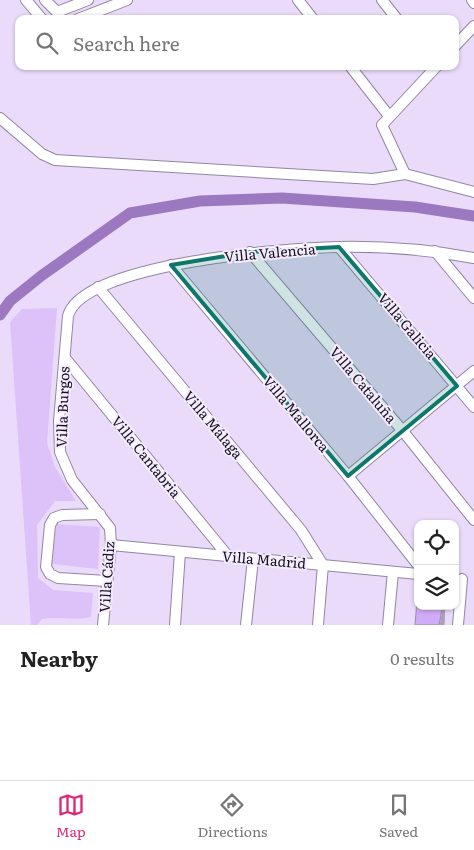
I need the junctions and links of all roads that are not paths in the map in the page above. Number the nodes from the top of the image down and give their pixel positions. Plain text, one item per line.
1 (26, 0) edge
2 (45, 0) edge
3 (88, 0) edge
4 (126, 0) edge
5 (298, 0) edge
6 (382, 0) edge
7 (39, 15) edge
8 (88, 15) edge
9 (310, 15) edge
10 (394, 15) edge
11 (474, 26) edge
12 (459, 43) edge
13 (353, 70) edge
14 (432, 70) edge
15 (390, 116) junction
16 (0, 118) edge
17 (405, 174) junction
18 (474, 192) edge
19 (340, 247) junction
20 (435, 251) junction
21 (250, 252) junction
22 (474, 258) edge
23 (171, 265) junction
24 (98, 287) junction
25 (474, 298) edge
26 (75, 303) joint
27 (65, 358) junction
28 (474, 371) edge
29 (457, 386) junction
30 (474, 407) edge
31 (402, 430) junction
32 (348, 476) junction
33 (100, 514) junction
34 (474, 520) edge
35 (110, 528) joint
36 (111, 546) junction
37 (180, 552) junction
38 (228, 556) junction
39 (253, 559) junction
40 (414, 560) edge
41 (323, 565) junction
42 (393, 572) junction
43 (414, 574) edge
44 (459, 578) edge
45 (474, 580) edge
46 (107, 581) junction
47 (458, 610) edge
48 (103, 625) edge
49 (175, 625) edge
50 (246, 625) edge
51 (318, 625) edge
52 (388, 625) edge
53 (458, 625) edge

1 - 7 street
2 - 3 street
4 - 8 street
5 - 9 street
6 - 10 street
11 - 12 street
13 - 15 street
14 - 15 street
15 - 17 street
16 - 17 street
17 - 18 street
19 - 20 street, Villa Valencia
19 - 21 street, Villa Valencia
19 - 29 street, Villa Galicia
20 - 22 street, Villa Valencia
20 - 25 street
21 - 23 street, Villa Valencia
21 - 31 street, Villa Cataluña
23 - 24 street, Villa Valencia
23 - 32 street, Villa Mallorca
24 - 26 street, Villa Valencia
24 - 41 street, Villa Málaga
26 - 27 street, Villa Burgos
27 - 33 street, Villa Burgos
27 - 38 street, Villa Cantabria
28 - 29 street
29 - 30 street, Villa Galicia
29 - 31 street
31 - 32 street
31 - 34 street, Villa Cataluña
32 - 40 street, Villa Mallorca
33 - 35 street, Villa Burgos
33 - 46 street
35 - 36 street, Villa Cádiz
36 - 37 street, Villa Madrid
36 - 46 street, Villa Cádiz
37 - 38 street, Villa Madrid
37 - 49 street
38 - 39 street, Villa Madrid
39 - 41 street, Villa Madrid
39 - 50 street
41 - 42 street, Villa Madrid
41 - 51 street
42 - 43 street, Villa Madrid
42 - 52 street
44 - 45 street
46 - 48 street, Villa Cádiz
47 - 53 street

